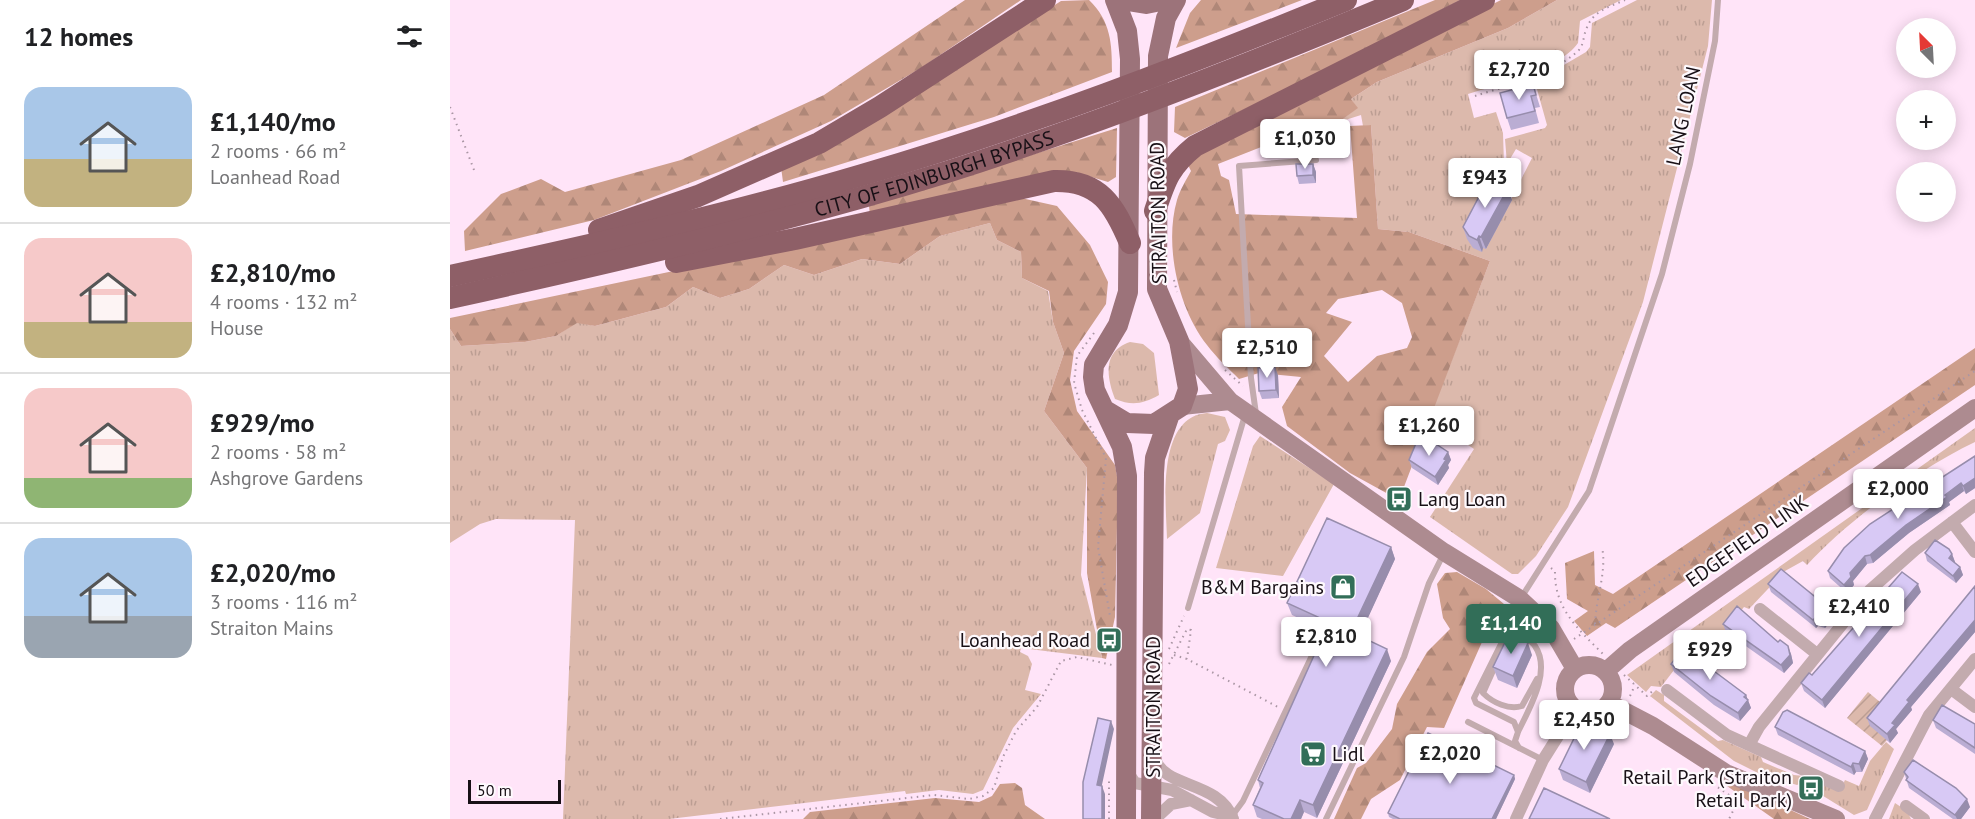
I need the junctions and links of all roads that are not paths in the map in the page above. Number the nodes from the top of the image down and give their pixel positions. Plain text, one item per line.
1 (1045, 0) edge
2 (1115, 0) edge
3 (1121, 0) edge
4 (1166, 0) edge
5 (1176, 0) edge
6 (1346, 0) edge
7 (1402, 0) edge
8 (1484, 0) edge
9 (1718, 0) edge
10 (1316, 160) dead end
11 (1155, 211) junction
12 (1130, 243) junction
13 (450, 271) edge
14 (450, 276) edge
15 (450, 298) edge
16 (450, 304) edge
17 (1179, 341) junction
18 (1230, 401) junction
19 (1252, 407) junction
20 (1975, 408) edge
21 (1106, 410) junction
22 (1175, 412) junction
23 (1975, 505) edge
24 (1952, 522) junction
25 (1444, 552) junction
26 (1975, 552) edge
27 (1520, 599) junction
28 (1188, 608) dead end
29 (1760, 609) dead end
30 (1317, 645) edge
31 (1498, 647) junction
32 (1817, 654) junction
33 (1975, 659) edge
34 (1575, 669) junction
35 (1614, 670) junction
36 (1541, 674) junction
37 (1951, 689) junction
38 (1667, 690) road end
39 (1609, 702) junction
40 (1975, 707) edge
41 (1575, 709) junction
42 (1468, 722) dead end
43 (1518, 732) junction
44 (1749, 745) junction
45 (1519, 748) junction
46 (1543, 760) junction
47 (1126, 769) junction
48 (1153, 782) junction
49 (1839, 786) dead end
50 (1191, 800) junction
51 (1906, 806) dead end
52 (1234, 818) edge
53 (1126, 819) edge
54 (1135, 819) edge
55 (1153, 819) edge
56 (1326, 819) edge
57 (1516, 819) edge
58 (1836, 819) edge
59 (1875, 819) edge
60 (1924, 819) edge

1 - 13 highway
2 - 12 main road, STRAITON ROAD
3 - 4 main road
5 - 11 main road, STRAITON ROAD
6 - 14 highway, CITY OF EDINBURGH BYPASS
7 - 15 highway, CITY OF EDINBURGH BYPASS
8 - 11 highway
9 - 27 lane, LANG LOAN
10 - 19 lane
11 - 17 main road, STRAITON ROAD
12 - 16 highway
12 - 21 main road, STRAITON ROAD
17 - 18 main road
17 - 22 main road, STRAITON ROAD
18 - 19 main road
18 - 22 main road
19 - 25 main road
19 - 28 lane
20 - 35 main road, EDGEFIELD LINK
21 - 22 main road
21 - 47 main road, STRAITON ROAD
22 - 48 main road, STRAITON ROAD
23 - 24 street
24 - 26 street
24 - 32 street
25 - 27 main road
25 - 56 lane
27 - 34 main road
29 - 32 street
30 - 52 lane
31 - 36 lane
31 - 36 lane
31 - 43 lane
32 - 44 street
33 - 37 street
34 - 35 main road
34 - 41 main road
35 - 39 main road
36 - 43 lane
37 - 40 street
37 - 59 street
38 - 44 street
39 - 41 main road
39 - 58 main road
41 - 46 street
42 - 45 lane
43 - 45 lane
44 - 49 street
45 - 46 lane
46 - 57 street
47 - 48 street
47 - 53 main road, STRAITON ROAD
48 - 50 street
48 - 52 street
48 - 54 street
48 - 55 main road, STRAITON ROAD
50 - 52 street
50 - 55 street
51 - 60 street

